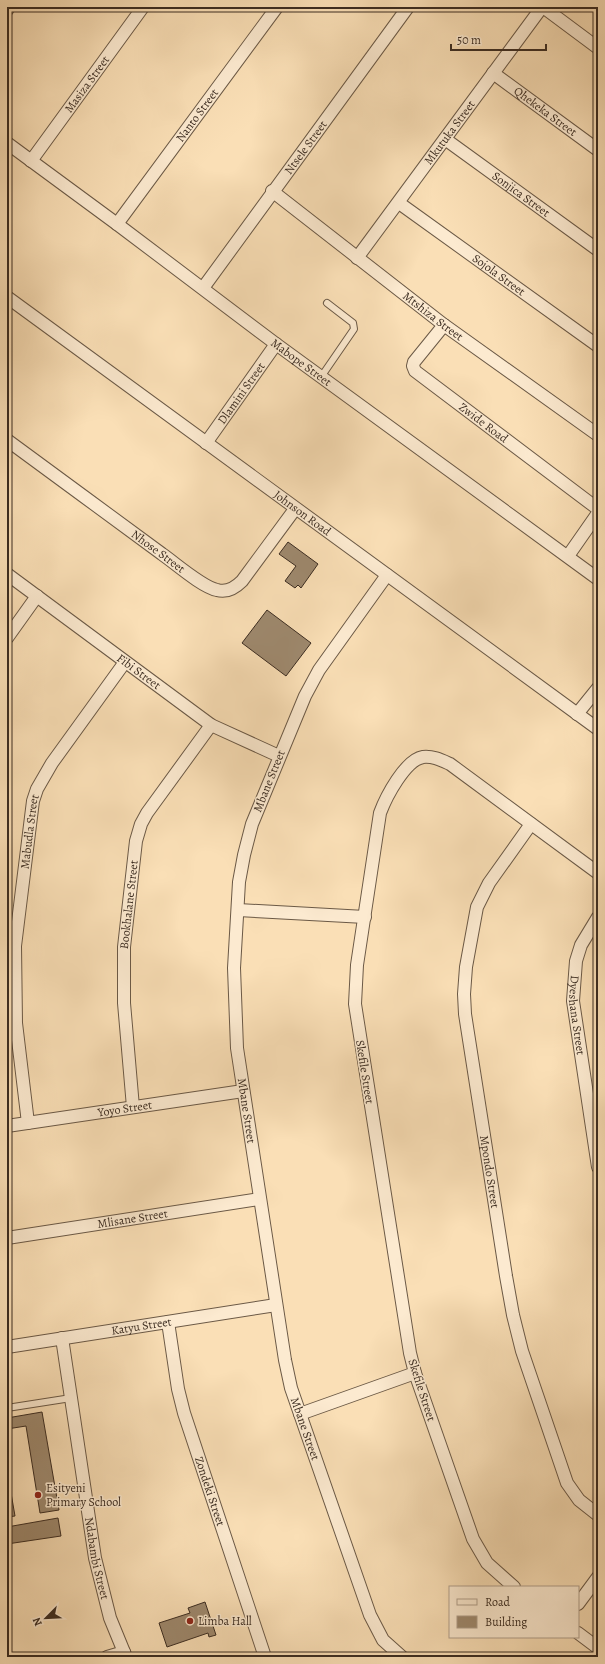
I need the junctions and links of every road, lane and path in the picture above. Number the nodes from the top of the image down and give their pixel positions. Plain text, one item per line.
1 (9, 7) edge
2 (144, 7) edge
3 (277, 7) edge
4 (408, 7) edge
5 (543, 7) edge
6 (7, 10) edge
7 (598, 48) edge
8 (493, 73) junction
9 (445, 139) junction
10 (7, 143) edge
11 (598, 150) edge
12 (31, 161) junction
13 (272, 190) junction
14 (399, 203) junction
15 (118, 224) junction
16 (598, 250) edge
17 (357, 258) junction
18 (203, 288) junction
19 (7, 297) edge
20 (327, 303) dead end
21 (444, 325) junction
22 (276, 344) junction
23 (598, 346) edge
24 (321, 377) junction
25 (598, 435) edge
26 (7, 440) edge
27 (206, 443) junction
28 (295, 509) junction
29 (598, 509) edge
30 (598, 513) edge
31 (568, 556) junction
32 (7, 574) edge
33 (387, 575) junction
34 (598, 579) edge
35 (37, 596) junction
36 (7, 638) edge
37 (125, 662) junction
38 (598, 688) edge
39 (578, 714) junction
40 (211, 725) junction
41 (598, 729) edge
42 (279, 756) junction
43 (531, 824) junction
44 (598, 873) edge
45 (238, 910) junction
46 (598, 916) edge
47 (365, 917) junction
48 (243, 1091) junction
49 (134, 1107) junction
50 (28, 1123) junction
51 (7, 1126) edge
52 (598, 1166) edge
53 (259, 1199) junction
54 (7, 1238) edge
55 (276, 1305) junction
56 (168, 1322) junction
57 (62, 1338) junction
58 (7, 1347) edge
59 (415, 1373) junction
60 (71, 1398) junction
61 (7, 1408) edge
62 (300, 1414) junction
63 (598, 1515) edge
64 (598, 1577) edge
65 (513, 1586) edge
66 (579, 1603) edge
67 (579, 1634) edge
68 (598, 1648) edge
69 (125, 1654) edge
70 (107, 1657) edge
71 (264, 1657) edge
72 (402, 1657) edge

1 - 6 street
2 - 12 street, Masiza Street
3 - 15 street, Nanto Street
4 - 13 street, Ntsele Street
5 - 7 street
5 - 8 street, Mkutuka Street
8 - 9 street, Mkutuka Street
8 - 11 street, Qhekeka Street
9 - 14 street, Mkutuka Street
9 - 16 street, Sonjica Street
10 - 12 street, Mabope Street
12 - 15 street, Mabope Street
13 - 17 street, Mtshiza Street
13 - 18 street, Ntsele Street
14 - 17 street, Mkutuka Street
14 - 23 street, Sojola Street
15 - 18 street, Mabope Street
17 - 21 street, Mtshiza Street
18 - 22 street, Mabope Street
19 - 27 street, Johnson Road
20 - 24 lane
21 - 25 street, Mtshiza Street
21 - 29 street, Zwide Road
22 - 24 street, Mabope Street
22 - 27 street, Dlamini Street
24 - 31 street, Mabope Street
26 - 28 street, Nhose Street
27 - 28 street, Johnson Road
28 - 33 street, Johnson Road
30 - 31 street
31 - 34 street, Mabope Street
32 - 35 street, Fibi Street
33 - 39 street, Johnson Road
33 - 42 street, Mbane Street
35 - 36 street
35 - 37 street, Fibi Street
37 - 40 street, Fibi Street
37 - 50 street, Mabudla Street
38 - 39 street
39 - 41 street, Johnson Road
40 - 42 street, Fibi Street
40 - 49 street, Bookhalane Street
42 - 45 street, Mbane Street
43 - 44 street, Skefile Street
43 - 47 street, Skefile Street
43 - 63 street, Mpondo Street
45 - 47 street
45 - 48 street, Mbane Street
46 - 52 street, Dyeshana Street
47 - 59 street, Skefile Street
48 - 49 street, Yoyo Street
48 - 53 street, Mbane Street
49 - 50 street, Yoyo Street
50 - 51 street, Yoyo Street
53 - 54 street, Mlisane Street
53 - 55 street, Mbane Street
55 - 56 street, Katyu Street
55 - 62 street, Mbane Street
56 - 57 street, Katyu Street
56 - 71 street, Zondeki Street
57 - 58 street, Katyu Street
57 - 60 street, Ndabambi Street
59 - 62 street
59 - 65 street, Skefile Street
60 - 61 lane
60 - 69 street, Ndabambi Street
62 - 72 street, Mbane Street
64 - 66 street
67 - 68 street
69 - 70 street

